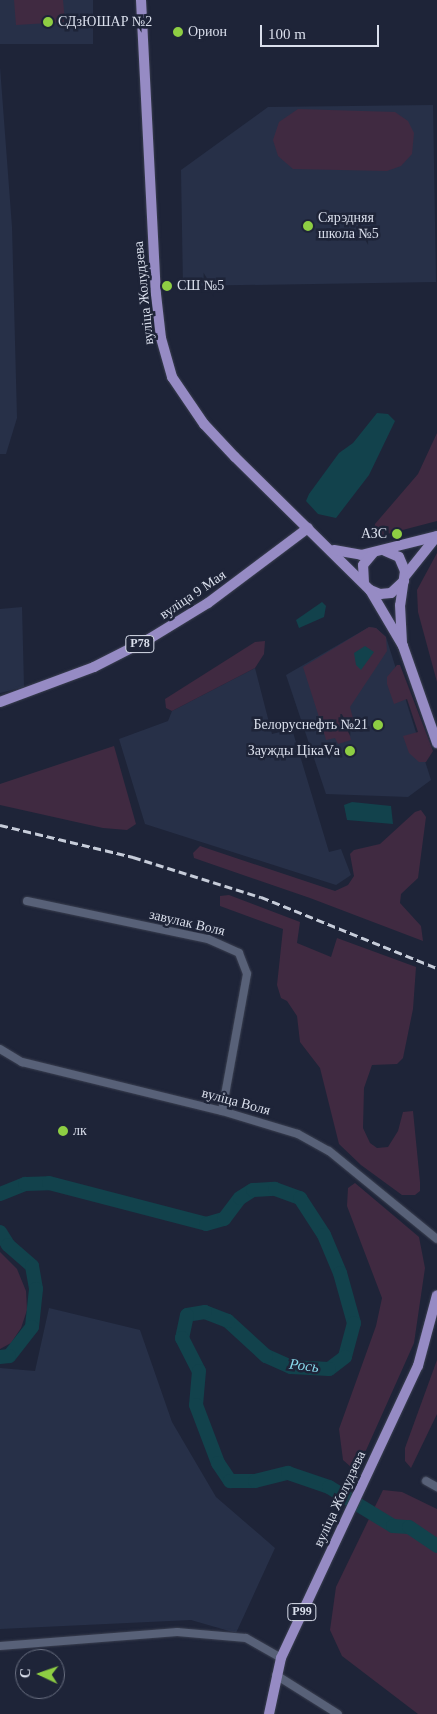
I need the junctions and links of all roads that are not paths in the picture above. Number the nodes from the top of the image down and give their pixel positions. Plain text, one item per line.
1 (141, 0) edge
2 (308, 528) junction
3 (437, 536) edge
4 (330, 548) junction
5 (385, 551) junction
6 (373, 553) junction
7 (404, 579) junction
8 (368, 588) junction
9 (402, 646) junction
10 (0, 702) edge
11 (437, 743) edge
12 (27, 901) dead end
13 (0, 1049) edge
14 (222, 1111) junction
15 (437, 1238) edge
16 (437, 1295) edge
17 (426, 1481) dead end
18 (437, 1487) edge
19 (0, 1646) edge
20 (281, 1658) junction
21 (276, 1675) junction
22 (269, 1714) edge
23 (338, 1714) edge

1 - 2 main road, вуліца Жолудзева
2 - 4 main road, вуліца Жолудзева
2 - 10 main road, вуліца 9 Мая / Р78
3 - 5 main road
3 - 7 main road
4 - 6 main road
4 - 8 main road, вуліца Жолудзева
5 - 6 main road
5 - 7 main road
6 - 8 main road
7 - 8 main road
7 - 9 main road
8 - 9 main road
9 - 11 main road
12 - 14 street, завулак Воля
13 - 14 street, вуліца Воля
14 - 15 street, вуліца Воля
16 - 20 main road, вуліца Жолудзева / Р99
17 - 18 street
19 - 20 street
20 - 21 main road, вуліца Жолудзева / Р99
21 - 22 main road, вуліца Жолудзева / Р99
21 - 23 street

